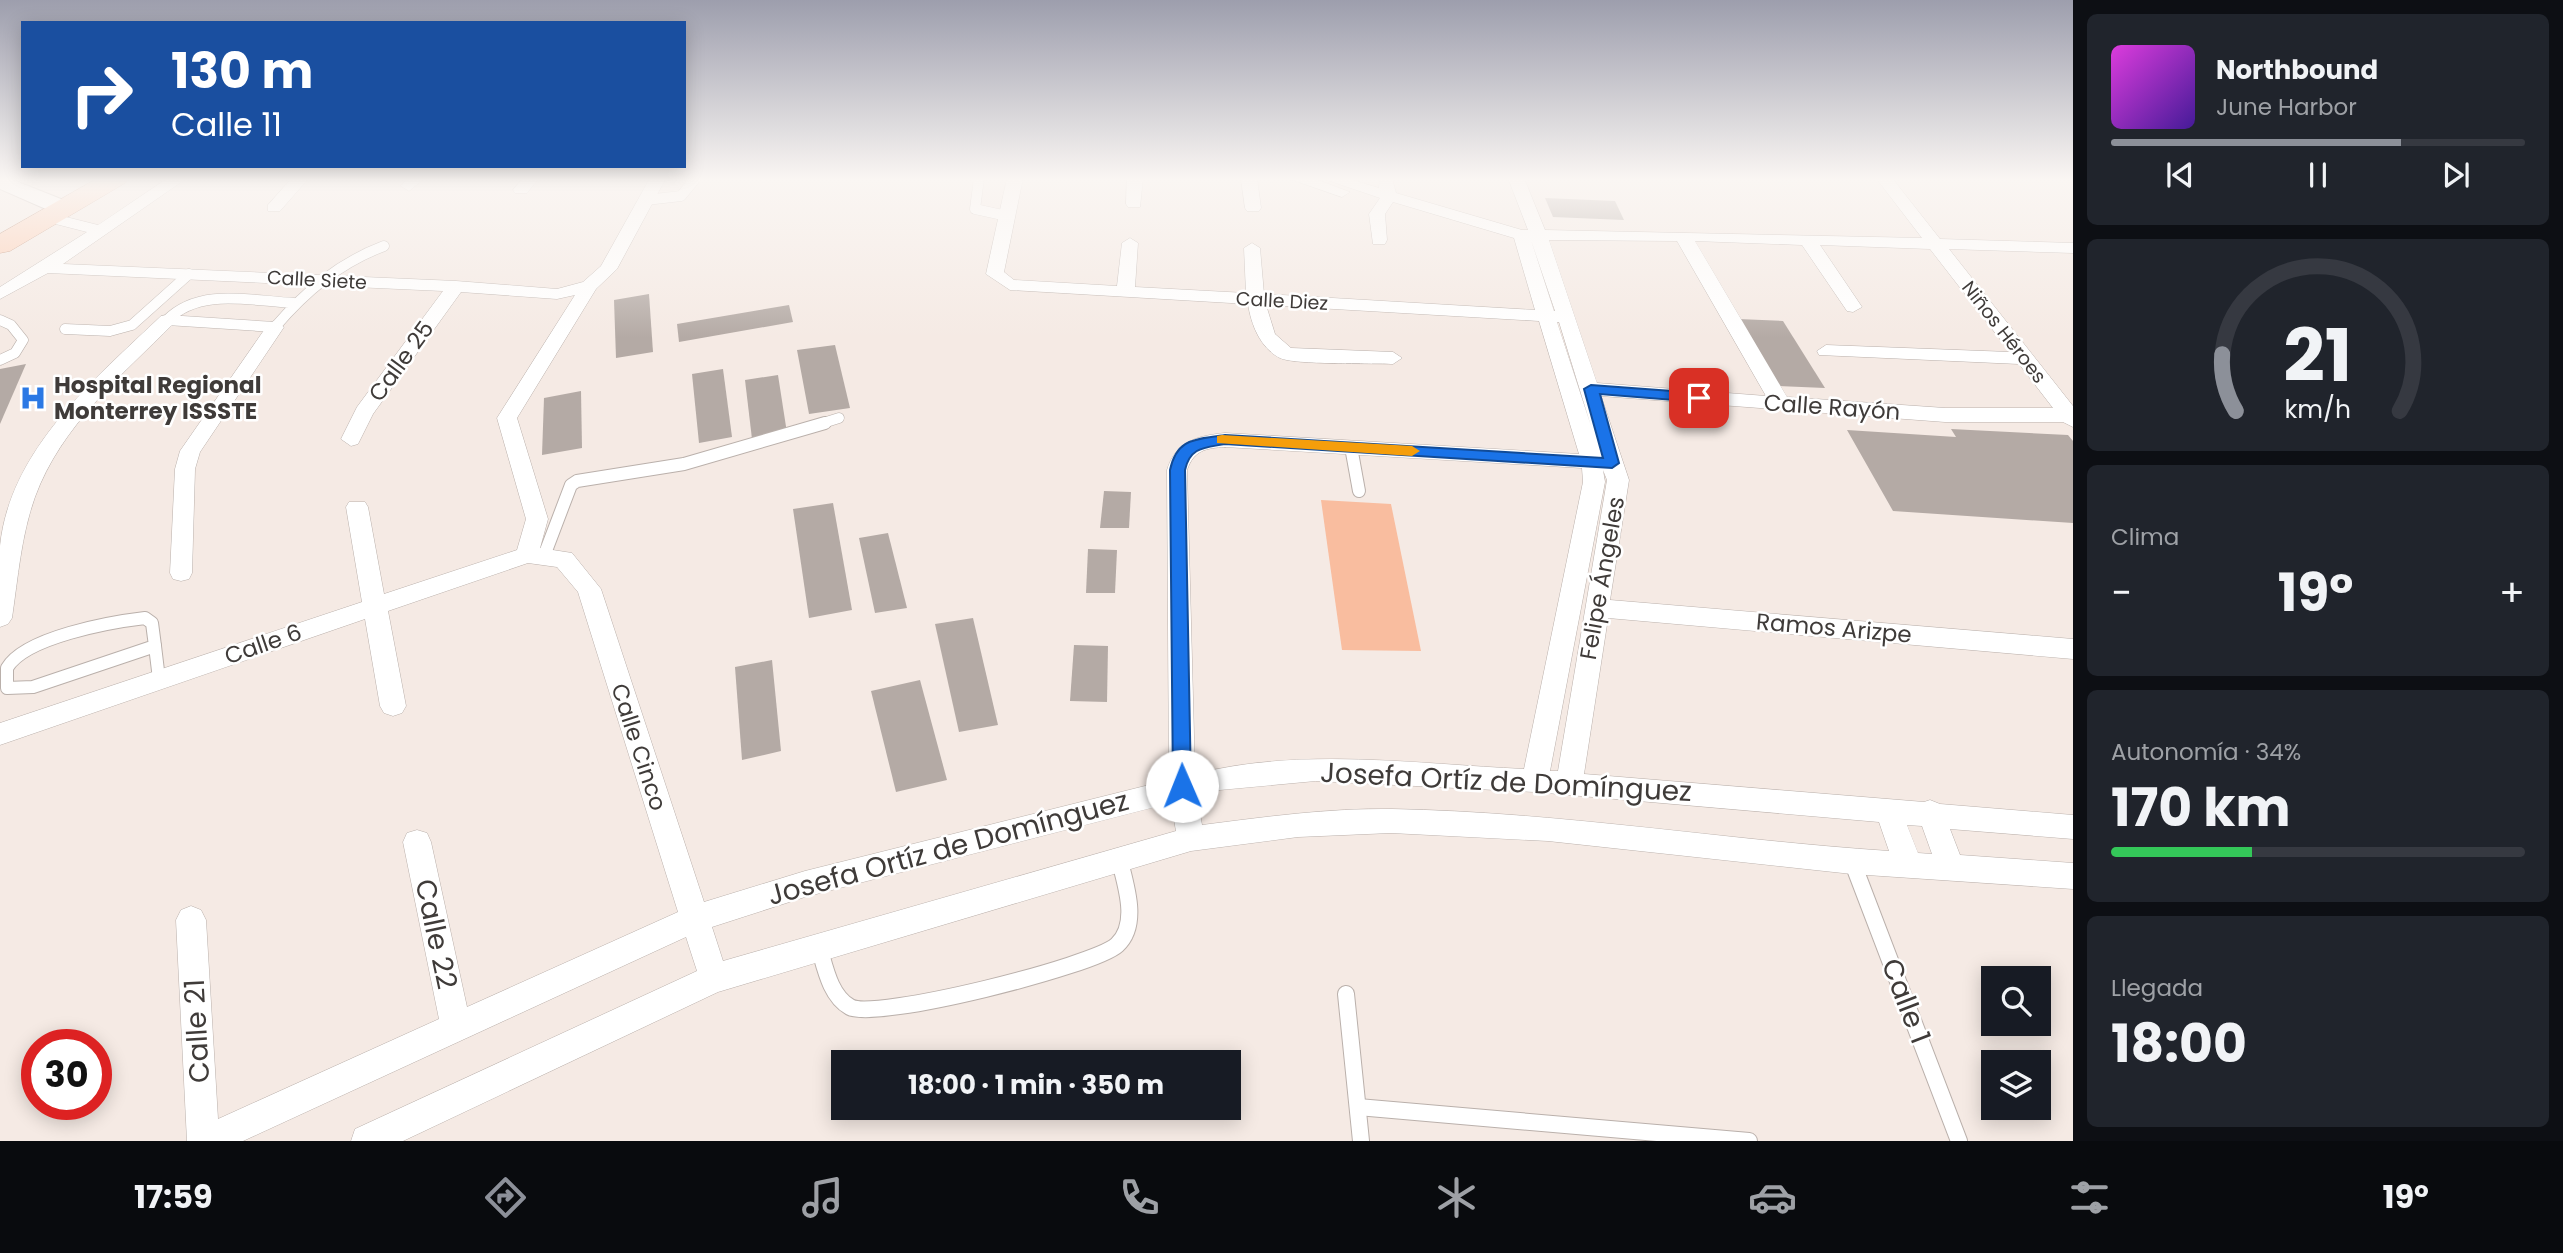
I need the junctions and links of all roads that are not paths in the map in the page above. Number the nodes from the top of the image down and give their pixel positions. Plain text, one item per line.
1 (96, 231) edge
2 (629, 231) edge
3 (1004, 231) edge
4 (1378, 231) edge
5 (1499, 231) edge
6 (1529, 231) edge
7 (1926, 231) edge
8 (1683, 236) junction
9 (1807, 239) junction
10 (1379, 240) dead end
11 (1531, 240) junction
12 (1130, 243) dead end
13 (1936, 244) junction
14 (384, 246) dead end
15 (1252, 248) dead end
16 (2073, 248) edge
17 (45, 268) junction
18 (189, 274) junction
19 (322, 280) junction
20 (456, 286) junction
21 (589, 286) junction
22 (0, 294) edge
23 (1125, 294) junction
24 (1257, 300) junction
25 (295, 303) junction
26 (1853, 307) dead end
27 (1557, 317) junction
28 (0, 320) edge
29 (167, 320) junction
30 (275, 327) junction
31 (65, 329) dead end
32 (1826, 351) dead end
33 (1393, 358) dead end
34 (2024, 358) junction
35 (0, 360) edge
36 (1591, 389) junction
37 (1781, 404) junction
38 (2072, 416) edge
39 (839, 418) dead end
40 (351, 439) dead end
41 (1351, 447) junction
42 (1602, 463) junction
43 (1359, 491) dead end
44 (357, 507) dead end
45 (535, 555) junction
46 (181, 573) dead end
47 (374, 606) junction
48 (1596, 608) junction
49 (0, 618) edge
50 (155, 646) junction
51 (2073, 649) edge
52 (159, 679) junction
53 (393, 706) dead end
54 (0, 734) edge
55 (1535, 780) junction
56 (1569, 783) junction
57 (1182, 786) junction
58 (1887, 808) junction
59 (1930, 812) junction
60 (2073, 827) edge
61 (1191, 839) junction
62 (417, 842) dead end
63 (1119, 858) junction
64 (1852, 861) junction
65 (1908, 863) junction
66 (1950, 865) junction
67 (2073, 876) edge
68 (694, 919) junction
69 (191, 920) dead end
70 (819, 947) junction
71 (714, 978) junction
72 (1346, 994) dead end
73 (456, 1027) junction
74 (1359, 1107) junction
75 (204, 1141) edge
76 (367, 1141) edge
77 (1361, 1141) edge
78 (1749, 1141) edge
79 (1959, 1141) edge

1 - 17 street
2 - 21 street
3 - 23 street, Calle Diez
4 - 10 street
5 - 11 street
6 - 11 street, Felipe Ángeles
7 - 13 street, Niños Héroes
8 - 9 street
8 - 11 street
8 - 37 street
9 - 13 street
9 - 26 street
11 - 27 street, Felipe Ángeles
12 - 23 street
13 - 16 street
13 - 34 street, Niños Héroes
14 - 19 lane
15 - 24 street
17 - 18 street, Calle Siete
17 - 22 street
18 - 19 street, Calle Siete
18 - 31 lane
19 - 20 street, Calle Siete
19 - 25 lane
20 - 21 street, Calle Siete
20 - 40 street, Calle 25
21 - 45 street
23 - 24 street, Calle Diez
24 - 27 street, Calle Diez
24 - 33 street
25 - 29 lane
25 - 30 lane
27 - 36 street, Felipe Ángeles
27 - 42 street, Felipe Ángeles
28 - 35 lane
29 - 30 lane
29 - 49 street
30 - 46 street
32 - 34 street
34 - 38 street, Niños Héroes
36 - 37 street, Calle Rayón
36 - 42 street, Felipe Ángeles
37 - 38 street, Calle Rayón
39 - 45 lane
41 - 42 street
41 - 43 lane
41 - 57 street
42 - 48 street, Felipe Ángeles
42 - 55 street, Felipe Ángeles
44 - 47 street
45 - 47 street, Calle 6
45 - 68 street, Calle Cinco
47 - 52 street, Calle 6
47 - 53 street
48 - 51 street, Ramos Arizpe
48 - 56 street, Felipe Ángeles
50 - 50 lane
50 - 52 lane
52 - 54 street, Calle 6
55 - 56 street, Josefa Ortíz de Domínguez
55 - 57 street, Josefa Ortíz de Domínguez
56 - 58 street, Josefa Ortíz de Domínguez
57 - 61 street
57 - 68 street, Josefa Ortíz de Domínguez
58 - 59 street, Josefa Ortíz de Domínguez
58 - 65 street
59 - 60 street, Josefa Ortíz de Domínguez
59 - 66 street
61 - 63 street, Josefa Ortíz de Domínguez
61 - 64 street, Josefa Ortíz de Domínguez
62 - 73 street, Calle 22
63 - 70 street, Josefa Ortíz de Domínguez
63 - 70 lane
64 - 65 street, Josefa Ortíz de Domínguez
64 - 79 lane, Calle 1
65 - 66 street, Josefa Ortíz de Domínguez
66 - 67 street, Josefa Ortíz de Domínguez
68 - 71 street, Calle Cinco
68 - 73 street, Josefa Ortíz de Domínguez
69 - 75 street, Calle 21
70 - 71 street, Josefa Ortíz de Domínguez
71 - 76 street, Josefa Ortíz de Domínguez
72 - 74 lane
73 - 75 street, Josefa Ortíz de Domínguez
74 - 77 lane
74 - 78 lane

